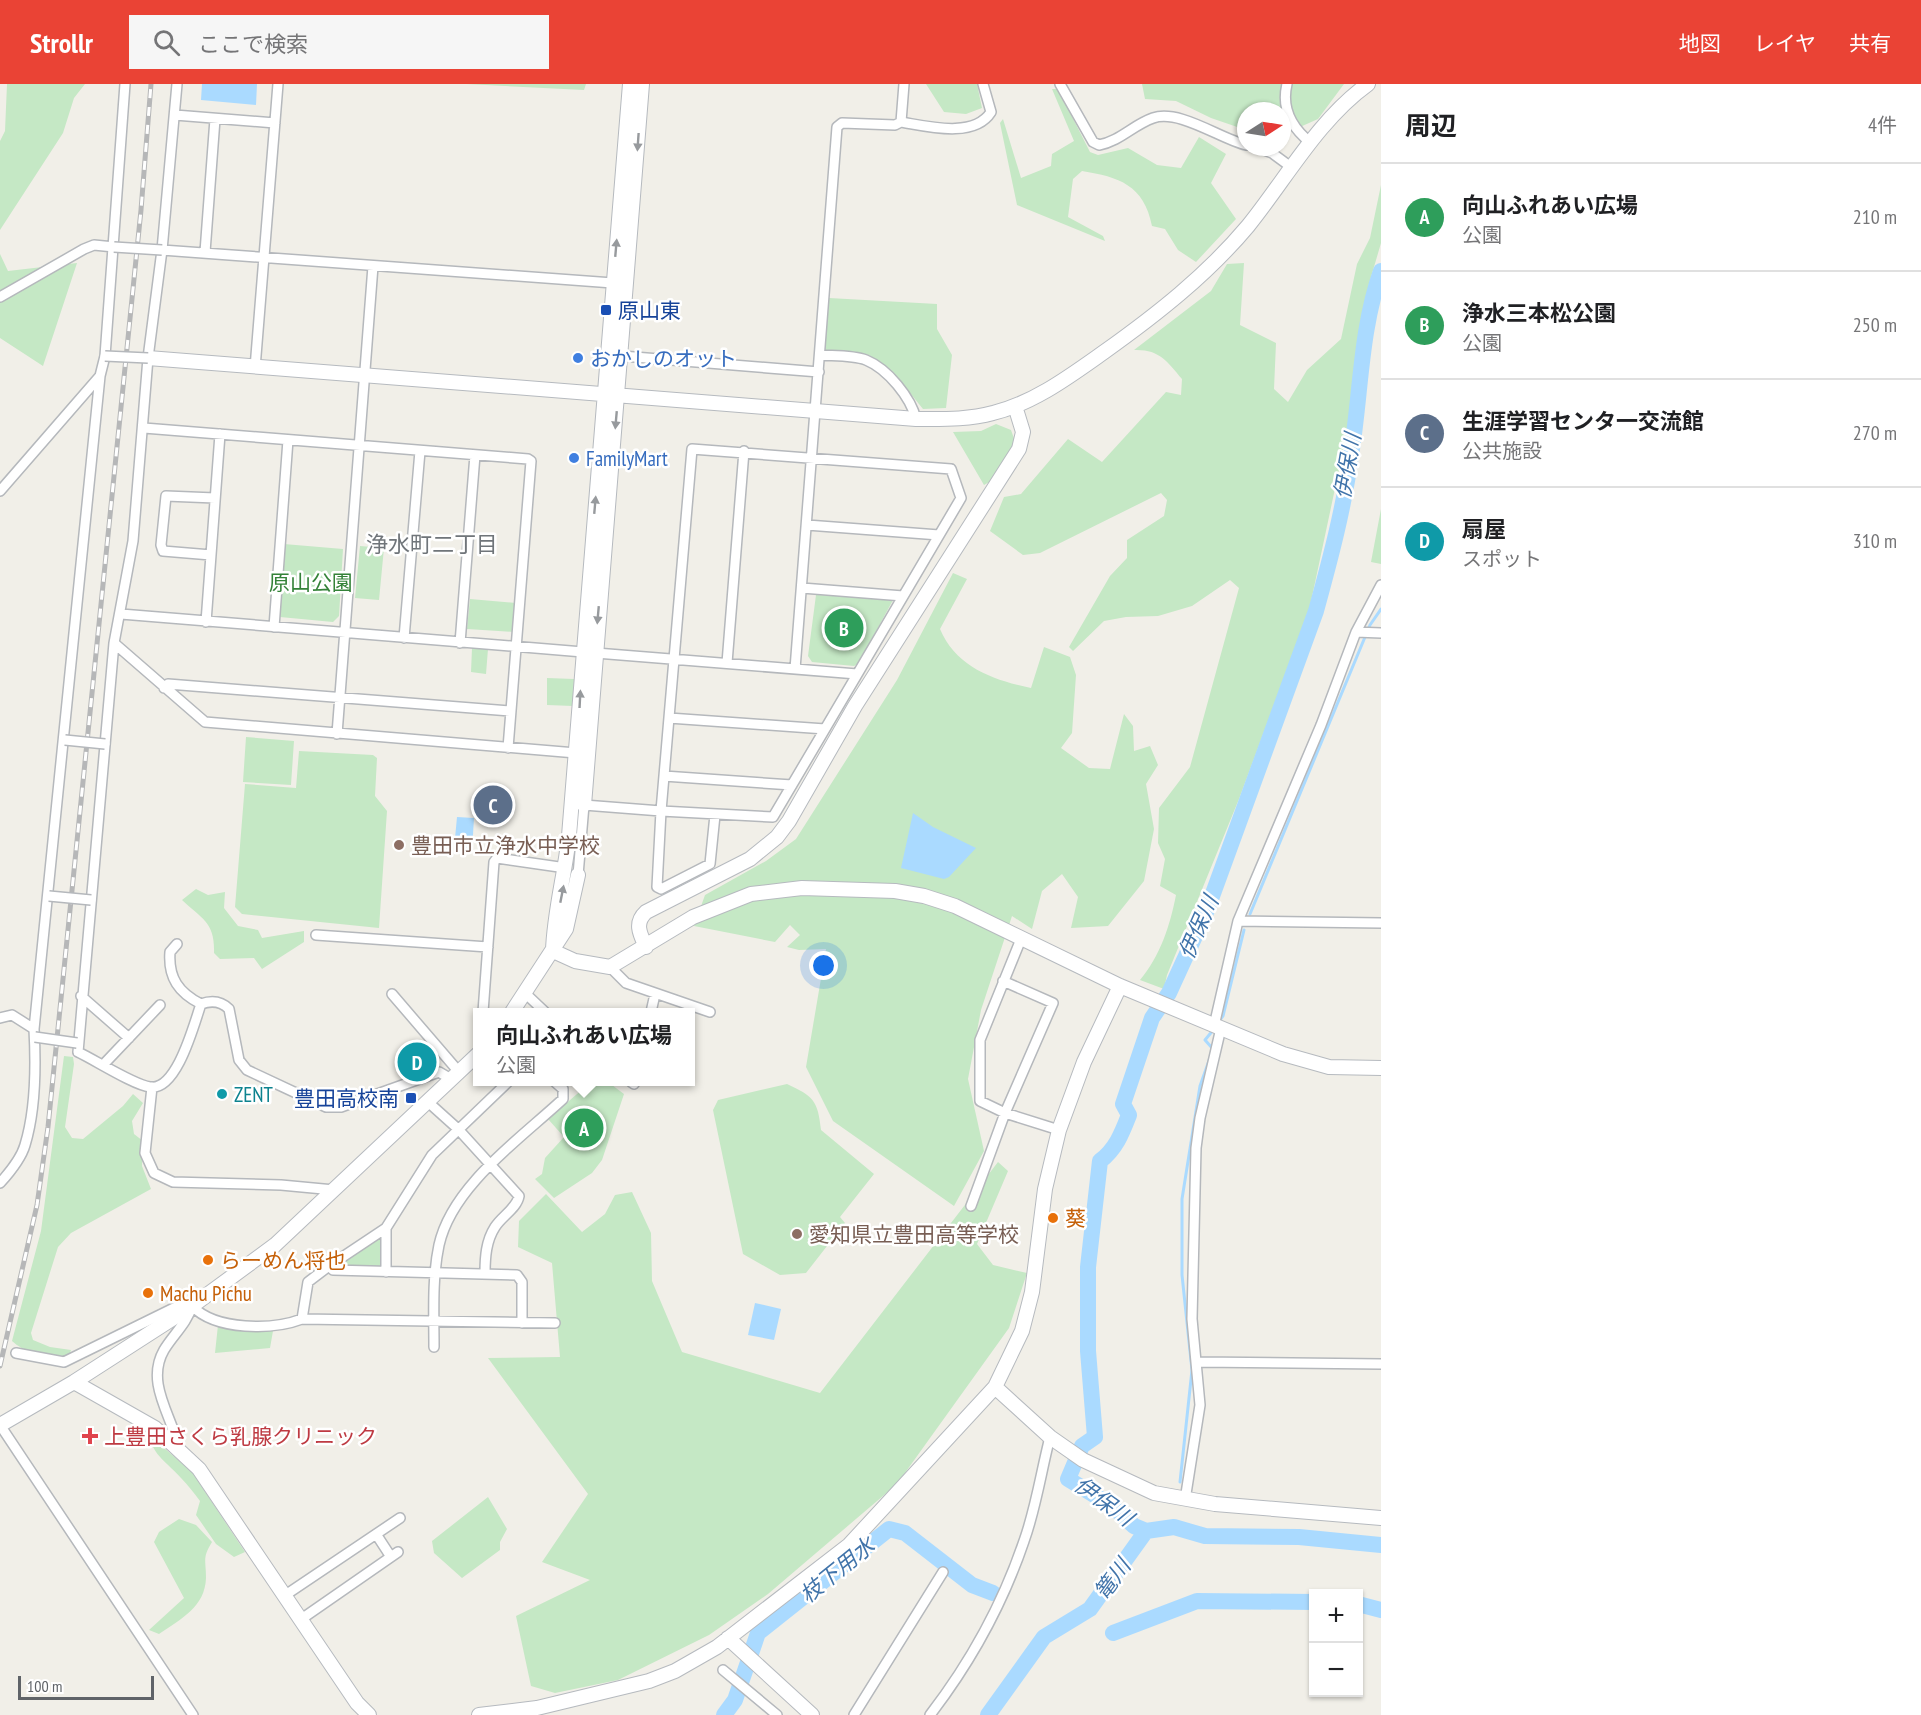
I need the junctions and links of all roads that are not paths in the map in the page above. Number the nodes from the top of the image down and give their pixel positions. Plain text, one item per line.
1 (125, 84) edge
2 (177, 84) edge
3 (278, 84) edge
4 (630, 84) edge
5 (642, 84) edge
6 (904, 84) edge
7 (983, 84) edge
8 (1060, 84) edge
9 (1287, 84) edge
10 (1368, 84) edge
11 (175, 115) junction
12 (215, 119) junction
13 (901, 122) junction
14 (275, 123) junction
15 (1237, 142) edge
16 (1311, 143) junction
17 (1276, 156) edge
18 (1291, 167) junction
19 (114, 247) junction
20 (162, 250) junction
21 (205, 252) junction
22 (265, 257) junction
23 (373, 266) junction
24 (613, 283) junction
25 (0, 297) edge
26 (820, 355) junction
27 (105, 356) junction
28 (622, 356) junction
29 (148, 358) junction
30 (255, 368) junction
31 (819, 372) junction
32 (100, 376) junction
33 (363, 376) junction
34 (611, 395) junction
35 (1015, 406) junction
36 (816, 412) junction
37 (916, 419) junction
38 (144, 428) junction
39 (220, 434) junction
40 (288, 440) junction
41 (358, 445) junction
42 (420, 451) junction
43 (744, 452) junction
44 (475, 455) junction
45 (811, 457) junction
46 (0, 490) edge
47 (215, 498) junction
48 (807, 525) junction
49 (939, 535) junction
50 (211, 555) junction
51 (1381, 585) edge
52 (802, 588) junction
53 (903, 596) junction
54 (121, 614) junction
55 (206, 622) junction
56 (274, 627) junction
57 (344, 632) junction
58 (1359, 632) junction
59 (1377, 633) edge
60 (404, 638) junction
61 (114, 643) junction
62 (460, 643) junction
63 (516, 648) junction
64 (589, 652) junction
65 (673, 660) junction
66 (727, 663) junction
67 (795, 669) junction
68 (857, 674) junction
69 (164, 688) junction
70 (339, 698) junction
71 (510, 711) junction
72 (669, 718) junction
73 (825, 729) junction
74 (337, 734) junction
75 (65, 740) junction
76 (105, 744) junction
77 (508, 748) junction
78 (576, 753) junction
79 (664, 776) junction
80 (792, 785) junction
81 (584, 805) junction
82 (661, 811) junction
83 (715, 815) junction
84 (572, 872) junction
85 (49, 896) junction
86 (91, 900) junction
87 (1238, 921) junction
88 (1381, 923) edge
89 (316, 935) dead end
90 (1021, 939) junction
91 (177, 944) dead end
92 (488, 947) junction
93 (646, 947) junction
94 (553, 951) junction
95 (610, 967) junction
96 (1003, 981) junction
97 (1120, 986) junction
98 (392, 994) dead end
99 (526, 994) junction
100 (655, 994) junction
101 (81, 996) junction
102 (201, 1004) junction
103 (160, 1005) dead end
104 (483, 1008) edge
105 (515, 1008) edge
106 (541, 1008) edge
107 (652, 1008) edge
108 (710, 1012) dead end
109 (0, 1018) edge
110 (1214, 1025) junction
111 (34, 1033) junction
112 (129, 1038) junction
113 (77, 1043) junction
114 (473, 1058) edge
115 (104, 1065) junction
116 (1381, 1068) edge
117 (455, 1076) junction
118 (504, 1086) edge
119 (560, 1086) edge
120 (152, 1088) junction
121 (428, 1102) junction
122 (1005, 1113) junction
123 (458, 1129) junction
124 (1059, 1130) junction
125 (492, 1165) junction
126 (0, 1183) edge
127 (334, 1190) junction
128 (971, 1206) dead end
129 (386, 1228) junction
130 (329, 1266) junction
131 (387, 1272) junction
132 (436, 1272) junction
133 (484, 1274) junction
134 (192, 1306) junction
135 (302, 1318) junction
136 (434, 1322) junction
137 (522, 1323) junction
138 (555, 1323) dead end
139 (434, 1347) dead end
140 (16, 1353) dead end
141 (1198, 1362) junction
142 (1381, 1364) edge
143 (74, 1382) junction
144 (995, 1387) junction
145 (0, 1425) edge
146 (1050, 1437) junction
147 (179, 1448) junction
148 (1185, 1500) junction
149 (400, 1518) dead end
150 (1381, 1518) edge
151 (376, 1534) junction
152 (943, 1572) dead end
153 (284, 1596) junction
154 (300, 1620) junction
155 (728, 1638) junction
156 (723, 1670) dead end
157 (193, 1715) edge
158 (369, 1715) edge
159 (479, 1715) edge
160 (777, 1715) edge
161 (812, 1715) edge
162 (854, 1715) edge
163 (930, 1715) edge

1 - 19 street
2 - 11 street
3 - 14 street
24 -> 4 street
5 -> 28 street
6 - 13 street
7 - 13 street
8 - 15 street
9 - 16 street
10 - 16 street
11 - 12 street
11 - 20 street
12 - 14 street
12 - 21 street
13 - 26 street
14 - 22 street
16 - 18 street
17 - 18 street
18 - 35 street
19 - 20 street, bridge
19 - 25 street
19 - 27 street
20 - 21 street
20 - 29 street
21 - 22 street
22 - 23 street
22 - 30 street
23 - 24 street
23 - 33 street
24 - 34 street
26 - 31 street
26 - 37 street
27 - 29 street, bridge
27 - 32 street
28 - 31 street
28 - 34 street
29 - 30 street
29 - 38 street
30 - 33 street
31 - 36 street
32 - 46 street
32 - 75 street
33 - 34 street
33 - 41 street
34 - 36 street
34 - 64 street
35 - 37 street
35 - 93 street
36 - 37 street
36 - 45 street
38 - 39 street
38 - 54 street
39 - 40 street
39 - 47 street
40 - 41 street
40 - 56 street
41 - 42 street
41 - 57 street
42 - 44 street
42 - 60 street
43 - 45 street
43 - 65 street
43 - 66 street
44 - 62 street
44 - 63 street
45 - 48 street
45 - 49 street
47 - 50 street
47 - 50 street
48 - 49 street
48 - 52 street
49 - 53 street
50 - 55 street
51 - 58 street
52 - 53 street
52 - 67 street
53 - 68 street
54 - 55 street
54 - 61 street
55 - 56 street
56 - 57 street
57 - 60 street
57 - 70 street
58 - 59 street
58 - 87 street
60 - 62 street
61 - 69 street
61 - 76 street
62 - 63 street
63 - 64 street
63 - 71 street
64 - 65 street
78 -> 64 street
64 - 81 street
65 - 66 street
65 - 72 street
66 - 67 street
67 - 68 street
68 - 73 street
69 - 70 street
69 - 74 street
70 - 71 street
70 - 74 street
71 - 77 street
72 - 73 street
72 - 79 street
73 - 80 street
74 - 77 street
75 - 76 street, bridge
75 - 85 street
76 - 86 street
77 - 78 street
78 - 84 street
79 - 80 street
79 - 82 street
80 - 83 street
81 - 82 street
81 - 84 street
82 - 83 street
82 - 83 street
84 - 92 street
84 - 94 street
85 - 86 street, bridge
85 - 111 street
86 - 101 street
87 - 88 street
87 - 110 street
89 - 92 street
90 - 93 street
90 - 96 street
90 - 97 street
91 - 102 street
92 - 104 street
93 - 95 street
94 - 95 street
94 - 99 street
95 - 100 street
96 - 122 street
96 - 122 street
97 - 110 street
97 - 124 street
98 - 117 street
99 - 105 street
99 - 106 street
100 - 107 street
100 - 108 street
101 - 112 street
101 - 113 street
102 - 117 street
102 - 120 street
103 - 112 street
109 - 111 street
110 - 116 street
110 - 141 street
111 - 113 street, bridge
111 - 126 street
112 - 115 street
113 - 115 street
114 - 117 street
115 - 120 street
117 - 121 street
118 - 123 street
119 - 125 street
120 - 127 street
121 - 123 street
121 - 127 street
122 - 124 street
122 - 128 street
123 - 125 street
123 - 129 street
124 - 144 street
125 - 132 street
125 - 133 street
127 - 134 street
129 - 130 street
129 - 131 street
130 - 131 street
130 - 135 street
131 - 132 street
132 - 133 street
132 - 136 street
133 - 137 street
134 - 135 street
134 - 140 street
134 - 143 street
134 - 147 street
135 - 136 street
136 - 137 street
136 - 139 street
137 - 138 street
141 - 142 street
141 - 148 street
143 - 145 street
143 - 147 street
144 - 146 street
144 - 155 street
145 - 157 street
146 - 148 street
146 - 163 street
147 - 153 street
148 - 150 street
149 - 151 street
151 - 153 street
151 - 154 street
152 - 162 street
153 - 154 street
154 - 158 street
155 - 159 street
155 - 161 street
156 - 160 street

